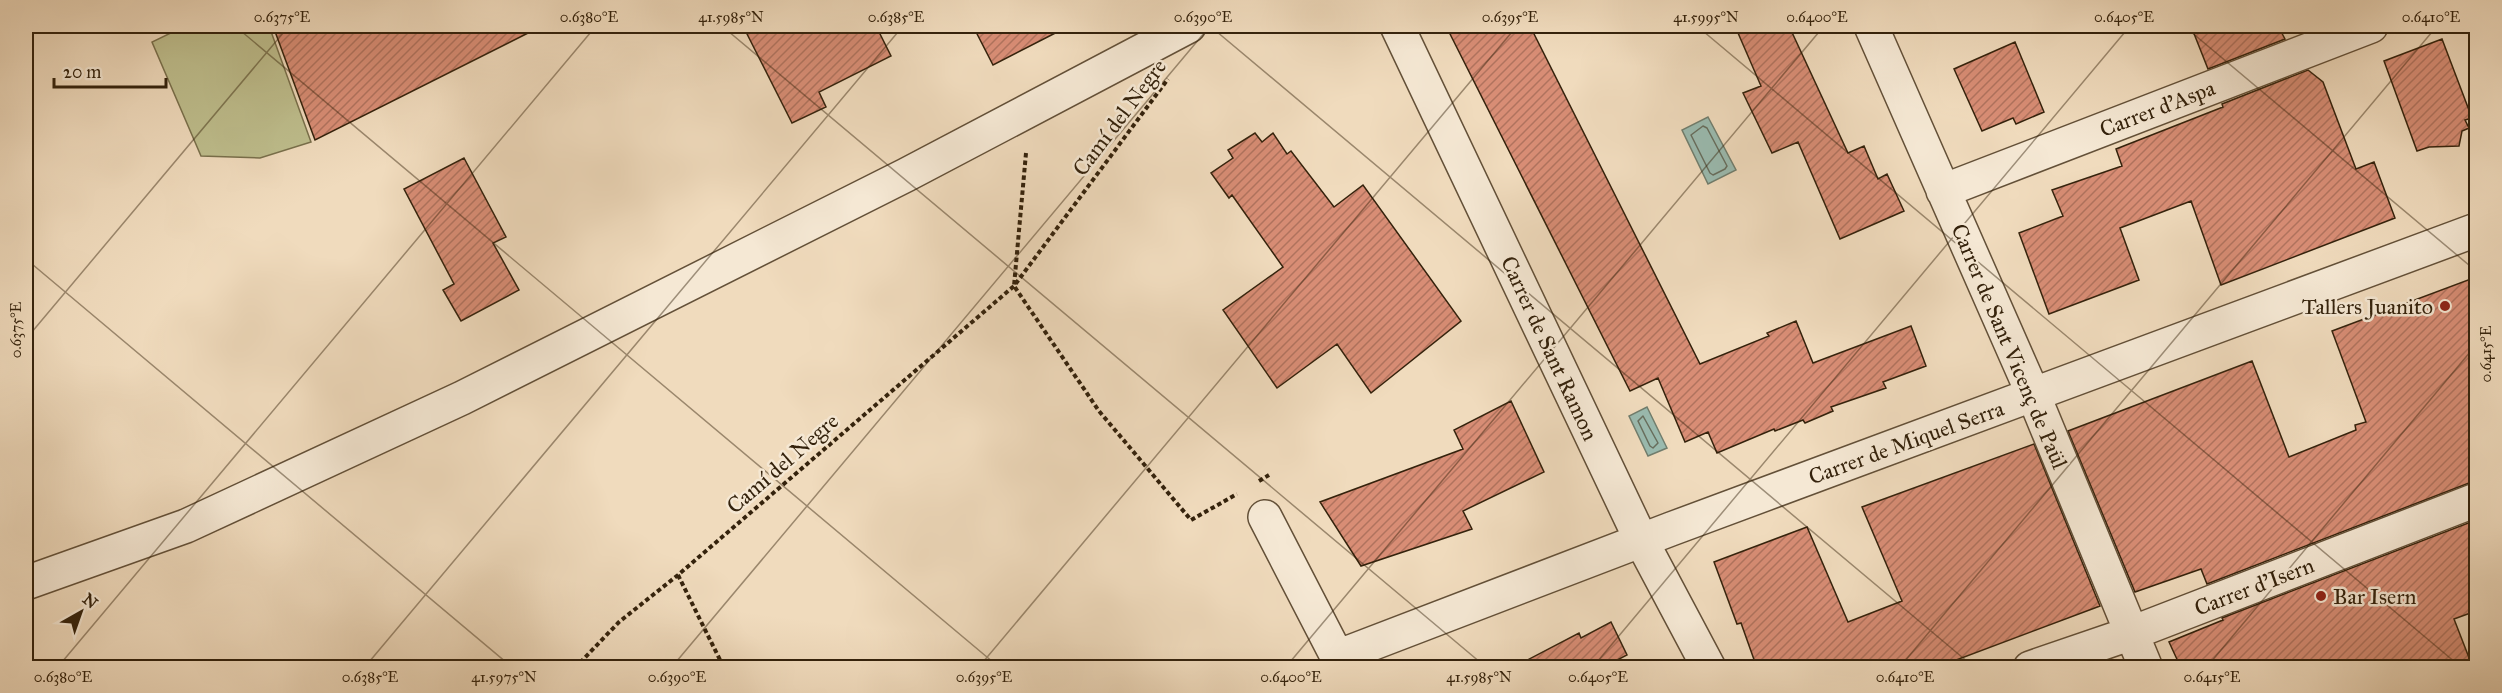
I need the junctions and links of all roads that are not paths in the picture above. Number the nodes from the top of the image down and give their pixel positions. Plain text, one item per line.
1 (1189, 26) edge
2 (1396, 26) edge
3 (1871, 26) edge
4 (2371, 26) edge
5 (1943, 191) junction
6 (2476, 230) edge
7 (2033, 394) junction
8 (2476, 500) edge
9 (1265, 517) dead end
10 (1642, 542) junction
11 (26, 583) edge
12 (2132, 633) junction
13 (1340, 662) edge
14 (1709, 668) edge
15 (2030, 668) edge
16 (2146, 668) edge

1 - 11 street
2 - 10 street, Carrer de Sant Ramon
3 - 5 street, Carrer de Sant Vicenç de Paül
4 - 5 street, Carrer d'Aspa
5 - 7 street, Carrer de Sant Vicenç de Paül
6 - 7 street, Carrer de Miquel Serra
7 - 10 street, Carrer de Miquel Serra
7 - 12 street, Carrer de Sant Vicenç de Paül
8 - 12 street, Carrer d'Isern
9 - 13 street
10 - 13 street, Carrer de Miquel Serra
10 - 14 street, Carrer de Sant Ramon
12 - 15 street, Carrer d'Isern
12 - 16 street, Carrer de Sant Vicenç de Paül

